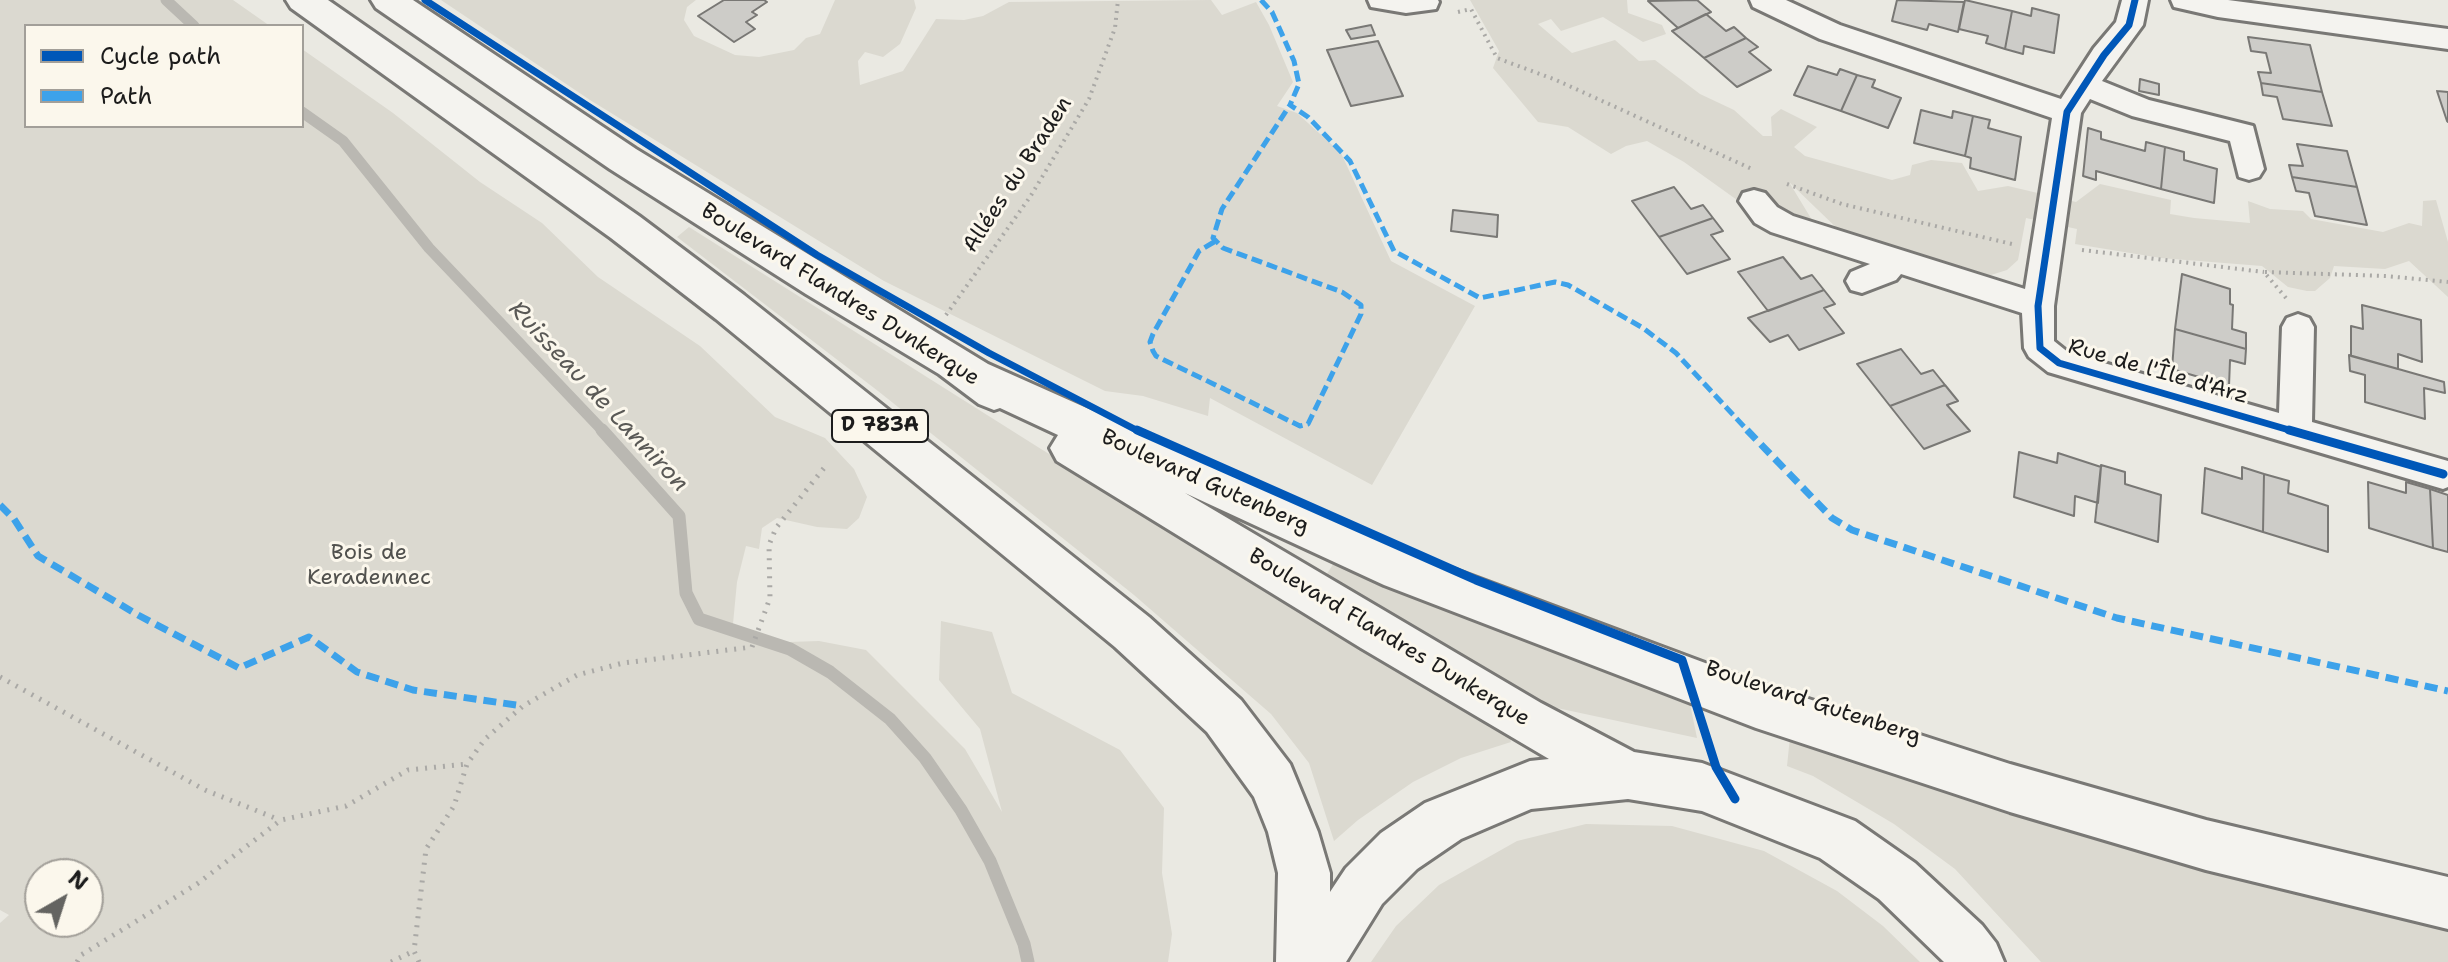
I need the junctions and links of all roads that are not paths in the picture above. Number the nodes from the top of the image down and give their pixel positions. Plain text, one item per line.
1 (303, 0) edge
2 (388, 0) edge
3 (1381, 0) edge
4 (1763, 0) edge
5 (2135, 0) edge
6 (2184, 0) edge
7 (1430, 10) edge
8 (2448, 39) edge
9 (2084, 85) junction
10 (2067, 112) junction
11 (2249, 169) dead end
12 (1759, 188) road end
13 (1894, 261) junction
14 (1862, 281) dead end
15 (2038, 306) junction
16 (2298, 327) road end
17 (970, 375) junction
18 (2295, 431) junction
19 (2443, 474) dead end
20 (1628, 775) junction
21 (2448, 903) edge
22 (1303, 962) edge
23 (1315, 962) edge
24 (1977, 962) edge

1 - 22 main road, D 783A
2 - 17 main road, Boulevard Flandres Dunkerque
3 - 7 street
4 - 10 street
5 - 9 street, Rue de l'Île d'Arz
6 - 8 street
9 - 10 street, Rue de l'Île d'Arz
9 - 11 street
10 - 15 street, Rue de l'Île d'Arz
12 - 13 street
13 - 14 street
13 - 15 street
15 - 18 street, Rue de l'Île d'Arz
16 - 18 street
17 - 20 main road, Boulevard Flandres Dunkerque
17 - 21 main road, Boulevard Gutenberg
18 - 19 street, Rue de l'Île d'Arz
20 - 23 main road
20 - 24 main road

